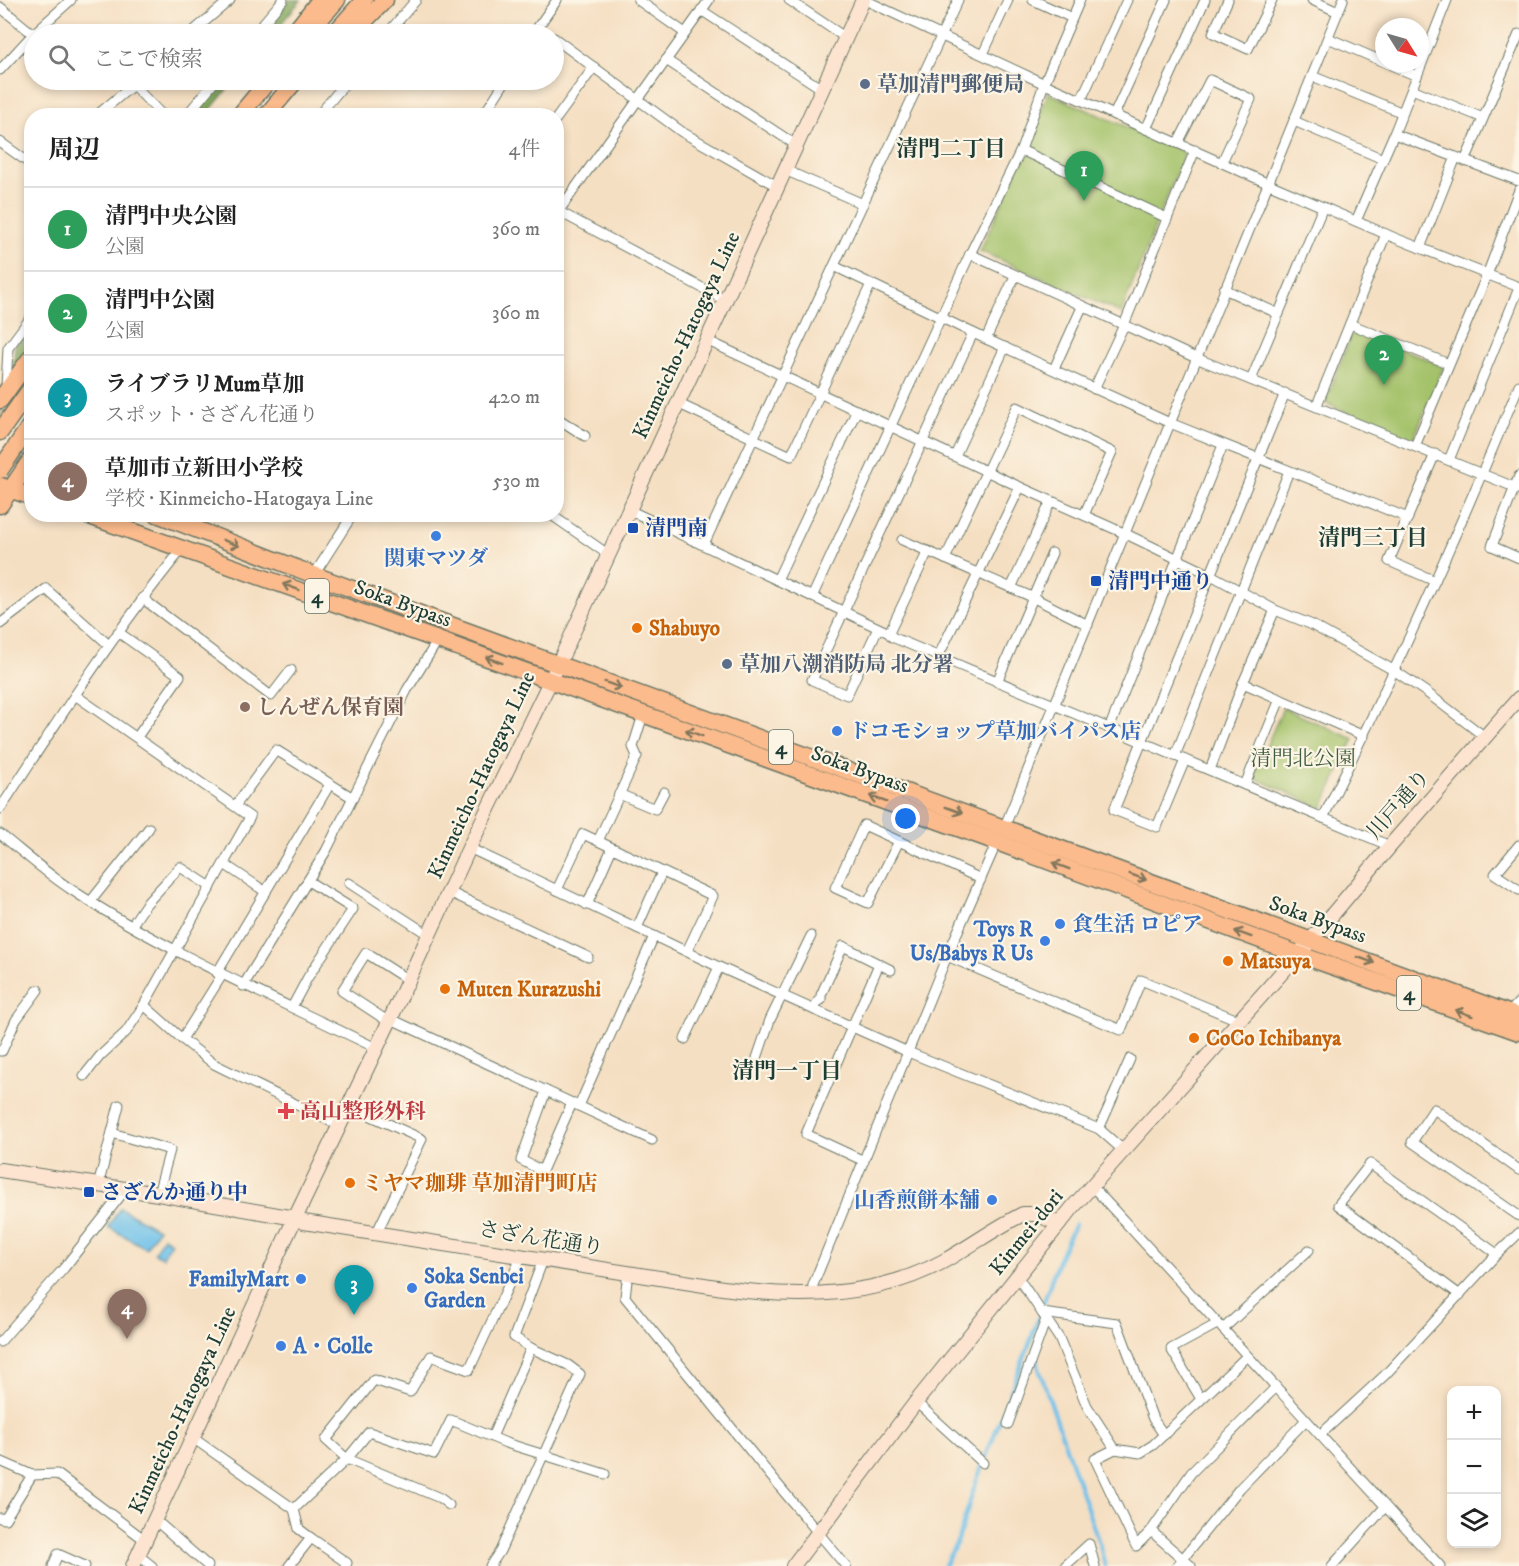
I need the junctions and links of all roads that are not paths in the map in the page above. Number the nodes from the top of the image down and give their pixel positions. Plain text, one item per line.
1 (71, 0) edge
2 (230, 0) edge
3 (283, 0) edge
4 (322, 0) edge
5 (337, 0) edge
6 (364, 0) edge
7 (375, 0) edge
8 (385, 0) edge
9 (416, 0) edge
10 (557, 0) edge
11 (638, 0) edge
12 (709, 0) edge
13 (789, 0) edge
14 (864, 0) edge
15 (958, 0) edge
16 (1008, 0) edge
17 (1033, 0) edge
18 (1080, 0) edge
19 (1127, 0) edge
20 (1166, 0) edge
21 (1205, 0) edge
22 (1228, 0) edge
23 (1272, 0) edge
24 (1312, 0) edge
25 (1343, 0) edge
26 (1447, 0) edge
27 (0, 8) edge
28 (701, 10) junction
29 (1338, 12) junction
30 (1072, 18) junction
31 (44, 24) edge
32 (202, 24) edge
33 (263, 24) edge
34 (302, 24) edge
35 (316, 24) edge
36 (343, 24) edge
37 (355, 24) edge
38 (362, 24) edge
39 (396, 24) edge
40 (541, 24) edge
41 (24, 27) edge
42 (685, 33) junction
43 (942, 34) junction
44 (1519, 34) edge
45 (846, 38) junction
46 (1328, 38) junction
47 (24, 44) edge
48 (564, 45) edge
49 (983, 54) junction
50 (1375, 59) edge
51 (666, 60) junction
52 (594, 67) junction
53 (0, 70) edge
54 (1407, 72) edge
55 (1312, 76) junction
56 (1417, 76) junction
57 (1044, 84) junction
58 (1412, 89) junction
59 (127, 90) edge
60 (142, 90) edge
61 (208, 90) edge
62 (249, 90) edge
63 (261, 90) edge
64 (288, 90) edge
65 (300, 90) edge
66 (340, 90) edge
67 (500, 90) edge
68 (822, 90) junction
69 (639, 100) junction
70 (1081, 100) junction
71 (105, 108) edge
72 (157, 108) edge
73 (193, 108) edge
74 (234, 108) edge
75 (246, 108) edge
76 (273, 108) edge
77 (285, 108) edge
78 (325, 108) edge
79 (488, 108) edge
80 (563, 108) edge
81 (1402, 113) junction
82 (1114, 115) junction
83 (1483, 118) junction
84 (1294, 120) junction
85 (1146, 129) junction
86 (1394, 134) junction
87 (0, 142) edge
88 (1179, 143) junction
89 (796, 145) junction
90 (1021, 150) junction
91 (1194, 150) junction
92 (24, 159) edge
93 (1383, 159) junction
94 (1460, 159) junction
95 (1222, 162) junction
96 (785, 170) junction
97 (1519, 181) edge
98 (1267, 183) junction
99 (777, 186) junction
100 (1519, 190) edge
101 (564, 202) edge
102 (863, 204) junction
103 (1323, 207) junction
104 (564, 215) edge
105 (1167, 218) junction
106 (1356, 221) junction
107 (1386, 234) junction
108 (1420, 248) junction
109 (970, 254) junction
110 (834, 266) junction
111 (1487, 275) junction
112 (1015, 276) junction
113 (871, 284) junction
114 (1519, 288) edge
115 (1224, 289) junction
116 (725, 300) junction
117 (1082, 307) junction
118 (1279, 314) junction
119 (941, 317) junction
120 (1350, 324) junction
121 (1124, 326) junction
122 (24, 327) edge
123 (973, 333) junction
124 (986, 339) junction
125 (706, 340) junction
126 (1005, 347) junction
127 (1196, 358) junction
128 (1449, 364) junction
129 (24, 367) edge
130 (1054, 369) junction
131 (783, 375) junction
132 (1251, 380) junction
133 (1519, 385) edge
134 (1094, 389) junction
135 (820, 393) junction
136 (1285, 393) junction
137 (3, 395) edge
138 (24, 398) edge
139 (677, 403) junction
140 (1317, 405) junction
141 (857, 410) junction
142 (564, 423) edge
143 (1170, 423) junction
144 (890, 426) junction
145 (0, 432) edge
146 (24, 435) edge
147 (585, 436) dead end
148 (754, 438) junction
149 (922, 441) junction
150 (1223, 445) junction
151 (1415, 446) junction
152 (1435, 454) junction
153 (955, 456) junction
154 (0, 457) edge
155 (1257, 458) junction
156 (1449, 459) junction
157 (24, 463) edge
158 (0, 470) edge
159 (24, 470) edge
160 (987, 471) junction
161 (1289, 471) junction
162 (1483, 473) junction
163 (1519, 476) edge
164 (5, 487) edge
165 (1020, 487) junction
166 (1517, 488) edge
167 (24, 494) edge
168 (1051, 501) junction
169 (0, 505) edge
170 (629, 510) junction
171 (1084, 515) junction
172 (1408, 518) junction
173 (107, 522) edge
174 (200, 522) edge
175 (347, 522) edge
176 (561, 522) edge
177 (1126, 534) junction
178 (902, 540) dead end
179 (704, 544) junction
180 (183, 548) junction
181 (928, 551) junction
182 (1052, 553) dead end
183 (609, 555) junction
184 (1519, 558) edge
185 (945, 559) junction
186 (1178, 560) junction
187 (978, 573) junction
188 (314, 575) junction
189 (1211, 575) junction
190 (777, 580) junction
191 (1435, 581) junction
192 (1011, 588) junction
193 (1242, 593) junction
194 (812, 597) junction
195 (1032, 597) junction
196 (142, 598) junction
197 (1275, 610) junction
198 (843, 612) junction
199 (0, 624) edge
200 (1088, 625) junction
201 (878, 628) junction
202 (118, 632) junction
203 (889, 633) junction
204 (438, 640) junction
205 (110, 645) junction
206 (938, 657) junction
207 (558, 665) junction
208 (291, 670) dead end
209 (1395, 671) junction
210 (549, 680) junction
211 (997, 682) junction
212 (1243, 683) junction
213 (75, 695) junction
214 (1519, 698) edge
215 (1281, 699) junction
216 (1055, 706) junction
217 (644, 715) junction
218 (1109, 729) junction
219 (1364, 736) junction
220 (137, 737) junction
221 (1485, 737) junction
222 (1141, 742) junction
223 (1175, 756) junction
224 (1185, 760) junction
225 (1210, 770) junction
226 (330, 784) junction
227 (1245, 785) junction
228 (664, 792) dead end
229 (619, 794) junction
230 (353, 798) junction
231 (235, 806) junction
232 (0, 809) edge
233 (1323, 818) junction
234 (149, 828) dead end
235 (0, 834) edge
236 (1000, 835) junction
237 (598, 841) junction
238 (899, 841) junction
239 (1519, 845) edge
240 (1390, 846) junction
241 (469, 848) junction
242 (612, 848) junction
243 (224, 864) junction
244 (662, 872) junction
245 (981, 879) junction
246 (308, 881) junction
247 (349, 883) dead end
248 (211, 887) junction
249 (557, 890) junction
250 (1519, 890) edge
251 (266, 892) junction
252 (449, 892) junction
253 (91, 901) junction
254 (587, 904) junction
255 (132, 926) junction
256 (637, 928) junction
257 (429, 935) junction
258 (654, 936) junction
259 (811, 936) dead end
260 (1311, 940) junction
261 (176, 950) junction
262 (687, 951) junction
263 (1298, 954) junction
264 (588, 957) dead end
265 (947, 957) junction
266 (879, 963) junction
267 (719, 967) junction
268 (891, 970) dead end
269 (219, 974) junction
270 (408, 980) junction
271 (243, 986) junction
272 (38, 990) dead end
273 (783, 995) junction
274 (144, 1005) junction
275 (292, 1007) junction
276 (814, 1010) junction
277 (1516, 1011) edge
278 (390, 1021) junction
279 (1240, 1021) junction
280 (851, 1027) junction
281 (1519, 1032) edge
282 (685, 1039) dead end
283 (182, 1040) junction
284 (376, 1048) junction
285 (0, 1051) edge
286 (908, 1052) junction
287 (758, 1058) dead end
288 (1130, 1059) dead end
289 (84, 1076) dead end
290 (546, 1091) junction
291 (119, 1105) dead end
292 (576, 1105) junction
293 (349, 1106) junction
294 (340, 1126) junction
295 (1099, 1129) junction
296 (112, 1133) junction
297 (652, 1140) dead end
298 (1123, 1150) junction
299 (864, 1161) junction
300 (0, 1170) edge
301 (1519, 1170) edge
302 (98, 1186) junction
303 (1092, 1186) junction
304 (125, 1190) junction
305 (158, 1194) junction
306 (1519, 1216) edge
307 (295, 1218) junction
308 (1059, 1224) junction
309 (1519, 1233) edge
310 (376, 1234) junction
311 (1309, 1250) dead end
312 (1497, 1254) junction
313 (522, 1256) junction
314 (543, 1260) junction
315 (628, 1273) junction
316 (1017, 1276) junction
317 (812, 1295) junction
318 (1460, 1295) junction
319 (1044, 1316) junction
320 (1220, 1327) junction
321 (0, 1342) edge
322 (531, 1348) junction
323 (1247, 1356) junction
324 (1276, 1387) junction
325 (1201, 1399) junction
326 (916, 1402) junction
327 (1306, 1420) junction
328 (1008, 1424) dead end
329 (1164, 1435) junction
330 (1320, 1436) junction
331 (492, 1437) junction
332 (193, 1438) junction
333 (1115, 1449) junction
334 (544, 1455) junction
335 (347, 1459) junction
336 (0, 1461) edge
337 (983, 1463) dead end
338 (605, 1474) dead end
339 (32, 1475) junction
340 (449, 1505) dead end
341 (1385, 1507) junction
342 (294, 1509) junction
343 (0, 1518) edge
344 (160, 1525) dead end
345 (1151, 1531) junction
346 (817, 1532) junction
347 (311, 1538) junction
348 (145, 1539) junction
349 (135, 1561) edge
350 (1184, 1564) edge
351 (53, 1566) edge
352 (85, 1566) edge
353 (152, 1566) edge
354 (208, 1566) edge
355 (289, 1566) edge
356 (345, 1566) edge
357 (490, 1566) edge
358 (793, 1566) edge
359 (846, 1566) edge
360 (1065, 1566) edge
361 (1095, 1566) edge
362 (1332, 1566) edge
363 (1440, 1566) edge

1 - 31 street
2 - 32 street
3 - 33 street
4 - 34 highway
5 - 35 highway
6 - 36 highway
7 - 37 highway
8 - 38 highway
9 - 39 street
10 - 40 street
11 - 42 street
12 - 28 street
13 - 45 street
14 - 43 street
14 - 45 street, Kinmeicho-Hatogaya Line
15 - 43 street
16 - 49 street
17 - 30 street
18 - 30 street
19 - 70 street
20 - 82 street
21 - 85 street
22 - 23 street
24 - 29 street
25 - 29 street
26 - 56 street
27 - 41 street
28 - 42 street
28 - 68 street
29 - 46 street
30 - 57 street
42 - 51 street
43 - 49 street
43 - 102 street
44 - 83 street
45 - 68 street, Kinmeicho-Hatogaya Line
46 - 50 street
46 - 55 street
47 - 53 street
48 - 52 street
49 - 57 street
51 - 69 street
51 - 89 street
52 - 69 street
52 - 80 street
54 - 56 street
55 - 81 street
55 - 84 street
56 - 58 street
57 - 70 street
57 - 90 street
58 - 81 street
58 - 83 street
59 - 71 street
60 - 72 street
61 - 73 street
62 - 74 highway
63 - 75 highway
64 - 76 highway
65 - 77 highway
66 - 78 street
67 - 79 street
68 - 89 street, Kinmeicho-Hatogaya Line
69 - 99 street
69 - 101 street
70 - 82 street
81 - 86 street
82 - 85 street
83 - 94 street
84 - 93 street
84 - 98 street
85 - 88 street
86 - 93 street
86 - 94 street
87 - 92 street
88 - 91 street
88 - 95 street
89 - 96 street, Kinmeicho-Hatogaya Line
90 - 105 street
90 - 109 street
91 - 95 street
91 - 105 street
93 - 106 street
94 - 97 street
94 - 108 street
95 - 98 street
96 - 99 street, Kinmeicho-Hatogaya Line
96 - 102 street
98 - 103 street
98 - 115 street
99 - 116 street, Kinmeicho-Hatogaya Line
100 - 111 street
102 - 110 street
103 - 106 street
103 - 118 street
104 - 116 street
105 - 121 street
106 - 107 street
107 - 108 street
107 - 120 street
108 - 111 street
109 - 112 street
109 - 119 street
110 - 113 street
110 - 131 street
111 - 114 street
111 - 128 street
112 - 117 street
112 - 124 street
113 - 119 street
113 - 135 street
114 - 156 street
115 - 118 street
115 - 127 street
116 - 125 street, Kinmeicho-Hatogaya Line
117 - 121 street
117 - 130 street
118 - 132 street
119 - 123 street
119 - 144 street
120 - 128 street
120 - 140 street
121 - 127 street
121 - 134 street
122 - 137 street
123 - 124 street
123 - 149 street
124 - 126 street
125 - 131 street
125 - 139 street, Kinmeicho-Hatogaya Line
126 - 130 street
126 - 153 street
127 - 132 street
127 - 143 street
128 - 151 street
129 - 137 highway
130 - 134 street
131 - 135 street
131 - 148 street
132 - 136 street
133 - 162 street
134 - 143 street
135 - 141 street
135 - 148 street
136 - 140 street
136 - 155 street
138 - 145 highway
139 - 148 street
139 - 170 street, Kinmeicho-Hatogaya Line
140 - 151 street
141 - 144 street
141 - 190 street
142 - 147 street
143 - 150 street
143 - 177 street
144 - 149 street
144 - 194 street
146 - 158 highway, bridge
148 - 179 street
149 - 153 street
149 - 198 street
150 - 155 street
150 - 186 street
151 - 152 street
152 - 156 street
152 - 172 street
153 - 160 street
154 - 157 highway
155 - 161 street
155 - 189 street
156 - 162 street
159 - 164 highway
160 - 165 street
160 - 171 street
160 - 185 street
161 - 172 street
161 - 193 street
162 - 166 street
162 - 191 street
163 - 166 street
164 - 167 highway
164 - 169 highway
165 - 168 street
165 - 187 street
166 - 184 street
168 - 171 street
168 - 192 street
170 - 179 street
170 - 183 street, Kinmeicho-Hatogaya Line
171 - 177 street
172 - 191 street
173 - 180 highway, Soka Bypass / 4
174 -> 188 highway, Soka Bypass / 4
175 - 188 street
176 - 183 street
177 - 186 street
177 - 200 street
178 - 181 street
179 - 190 street
180 - 196 street
204 -> 180 highway, Soka Bypass / 4
181 - 185 street
181 - 203 street
182 - 195 street
183 - 207 street, Kinmeicho-Hatogaya Line
185 - 187 street
186 - 189 street
186 - 218 street
187 - 192 street
187 - 206 street
188 - 207 highway, Soka Bypass / 4
189 - 193 street
189 - 222 street
190 - 194 street
191 - 209 street
192 - 195 street
193 - 197 street
193 - 223 street
194 - 198 street
195 - 200 street
195 - 211 street
196 - 202 street
196 - 208 street
197 - 209 street
197 - 212 street
198 - 201 street
198 - 201 street
199 - 205 street
200 - 216 street
201 - 203 street
202 - 205 street
202 - 220 street
203 - 206 street
210 -> 204 highway, Soka Bypass / 4
204 - 230 street
205 - 213 street
206 - 211 street
207 - 210 street, Kinmeicho-Hatogaya Line
207 -> 236 highway, Soka Bypass / 4
209 - 219 street
209 - 221 street
210 - 217 highway, Soka Bypass / 4
210 - 241 street, Kinmeicho-Hatogaya Line
211 - 216 street
212 - 215 street
212 - 225 street
213 - 220 street
213 - 232 street
214 - 221 street, 川戸通り
215 - 219 street
215 - 227 street
216 - 218 street
216 - 236 street
217 - 229 street
236 -> 217 highway, Soka Bypass / 4
218 - 222 street
219 - 233 street
220 - 231 street
221 - 240 street, 川戸通り
222 - 223 street
222 - 224 street
223 - 224 street
224 - 225 street
225 - 227 street
226 - 230 street
226 - 231 street
226 - 251 street
227 - 233 street
228 - 229 street
229 - 237 street
230 - 246 street
231 - 243 street
233 - 240 street
234 - 253 street
235 - 253 street
236 - 245 street
236 -> 260 highway, Soka Bypass / 4
263 -> 236 highway, Soka Bypass / 4
237 - 242 street
237 - 249 street
238 - 238 street
238 - 245 street
239 - 250 street
240 - 260 street, 川戸通り
241 - 249 street
241 - 252 street, Kinmeicho-Hatogaya Line
242 - 244 street
242 - 254 street
243 - 248 street
243 - 251 street
244 - 256 street
244 - 262 street
245 - 265 street
246 - 271 street
246 - 275 street
247 - 257 street
248 - 255 street
248 - 261 street
249 - 254 street
251 - 269 street
252 - 257 street, Kinmeicho-Hatogaya Line
252 - 264 street
253 - 255 street
254 - 256 street
255 - 261 street
256 - 258 street
257 - 270 street, Kinmeicho-Hatogaya Line
258 - 262 street
258 - 292 street
259 - 273 street
260 - 263 street, Kinmei-dori
260 -> 277 highway, Soka Bypass / 4
261 - 269 street
261 - 274 street
262 - 267 street
263 - 279 street, Kinmei-dori
281 -> 263 highway, Soka Bypass / 4
265 - 279 street
265 - 286 street
266 - 268 street
266 - 276 street
266 - 280 street
267 - 273 street
267 - 282 street
269 - 271 street
269 - 283 street
270 - 278 street, Kinmeicho-Hatogaya Line
270 - 278 street
271 - 275 street
272 - 285 street
273 - 276 street
273 - 287 street
274 - 283 street
274 - 289 street
275 - 284 street
276 - 280 street
278 - 284 street, Kinmeicho-Hatogaya Line
278 - 290 street
279 - 298 street, Kinmei-dori
280 - 286 street
280 - 299 street
283 - 294 street
284 - 293 street, Kinmeicho-Hatogaya Line
286 - 295 street
286 - 299 street
288 - 295 street
290 - 292 street
290 - 292 street
291 - 296 street
292 - 297 street
293 - 294 street, Kinmeicho-Hatogaya Line
293 - 310 street
294 - 307 street, Kinmeicho-Hatogaya Line
295 - 298 street
296 - 302 street
296 - 305 street
298 - 303 street, Kinmei-dori
299 - 317 street
300 - 302 street, さざん花通り
301 - 306 street
302 - 304 street, さざん花通り
303 - 308 street, Kinmei-dori
303 - 320 street
304 - 305 street, さざん花通り
304 - 321 street
305 - 307 street, さざん花通り
307 - 310 street, さざん花通り
307 - 332 street, Kinmeicho-Hatogaya Line
308 - 316 street, Kinmei-dori
308 - 317 street, さざん花通り
309 - 312 street
310 - 313 street, さざん花通り
311 - 320 street
312 - 318 street
312 - 318 street
313 - 314 street, さざん花通り
313 - 335 street
314 - 315 street, さざん花通り
314 - 322 street
315 - 317 street, さざん花通り
315 - 346 street
316 - 319 street
316 - 326 street, Kinmei-dori
318 - 330 street
319 - 328 street
319 - 329 street
319 - 333 street
320 - 323 street
320 - 325 street
322 - 331 street
322 - 334 street
323 - 324 street
323 - 325 street
324 - 327 street
324 - 345 street
325 - 329 street
326 - 337 street
326 - 346 street, Kinmei-dori
327 - 330 street
327 - 350 street
329 - 333 street
330 - 341 street
331 - 334 street
331 - 335 street
332 - 342 street
332 - 348 street, Kinmeicho-Hatogaya Line
333 - 345 street
334 - 338 street
334 - 357 street
335 - 340 street
335 - 342 street
336 - 339 street
339 - 343 street
339 - 348 street
341 - 362 street
341 - 363 street
342 - 347 street
344 - 354 street
345 - 350 street
346 - 358 street, Kinmei-dori
346 - 359 street
347 - 355 street
347 - 356 street
348 - 349 street, Kinmeicho-Hatogaya Line
349 - 353 street
351 - 352 street
360 - 361 street

